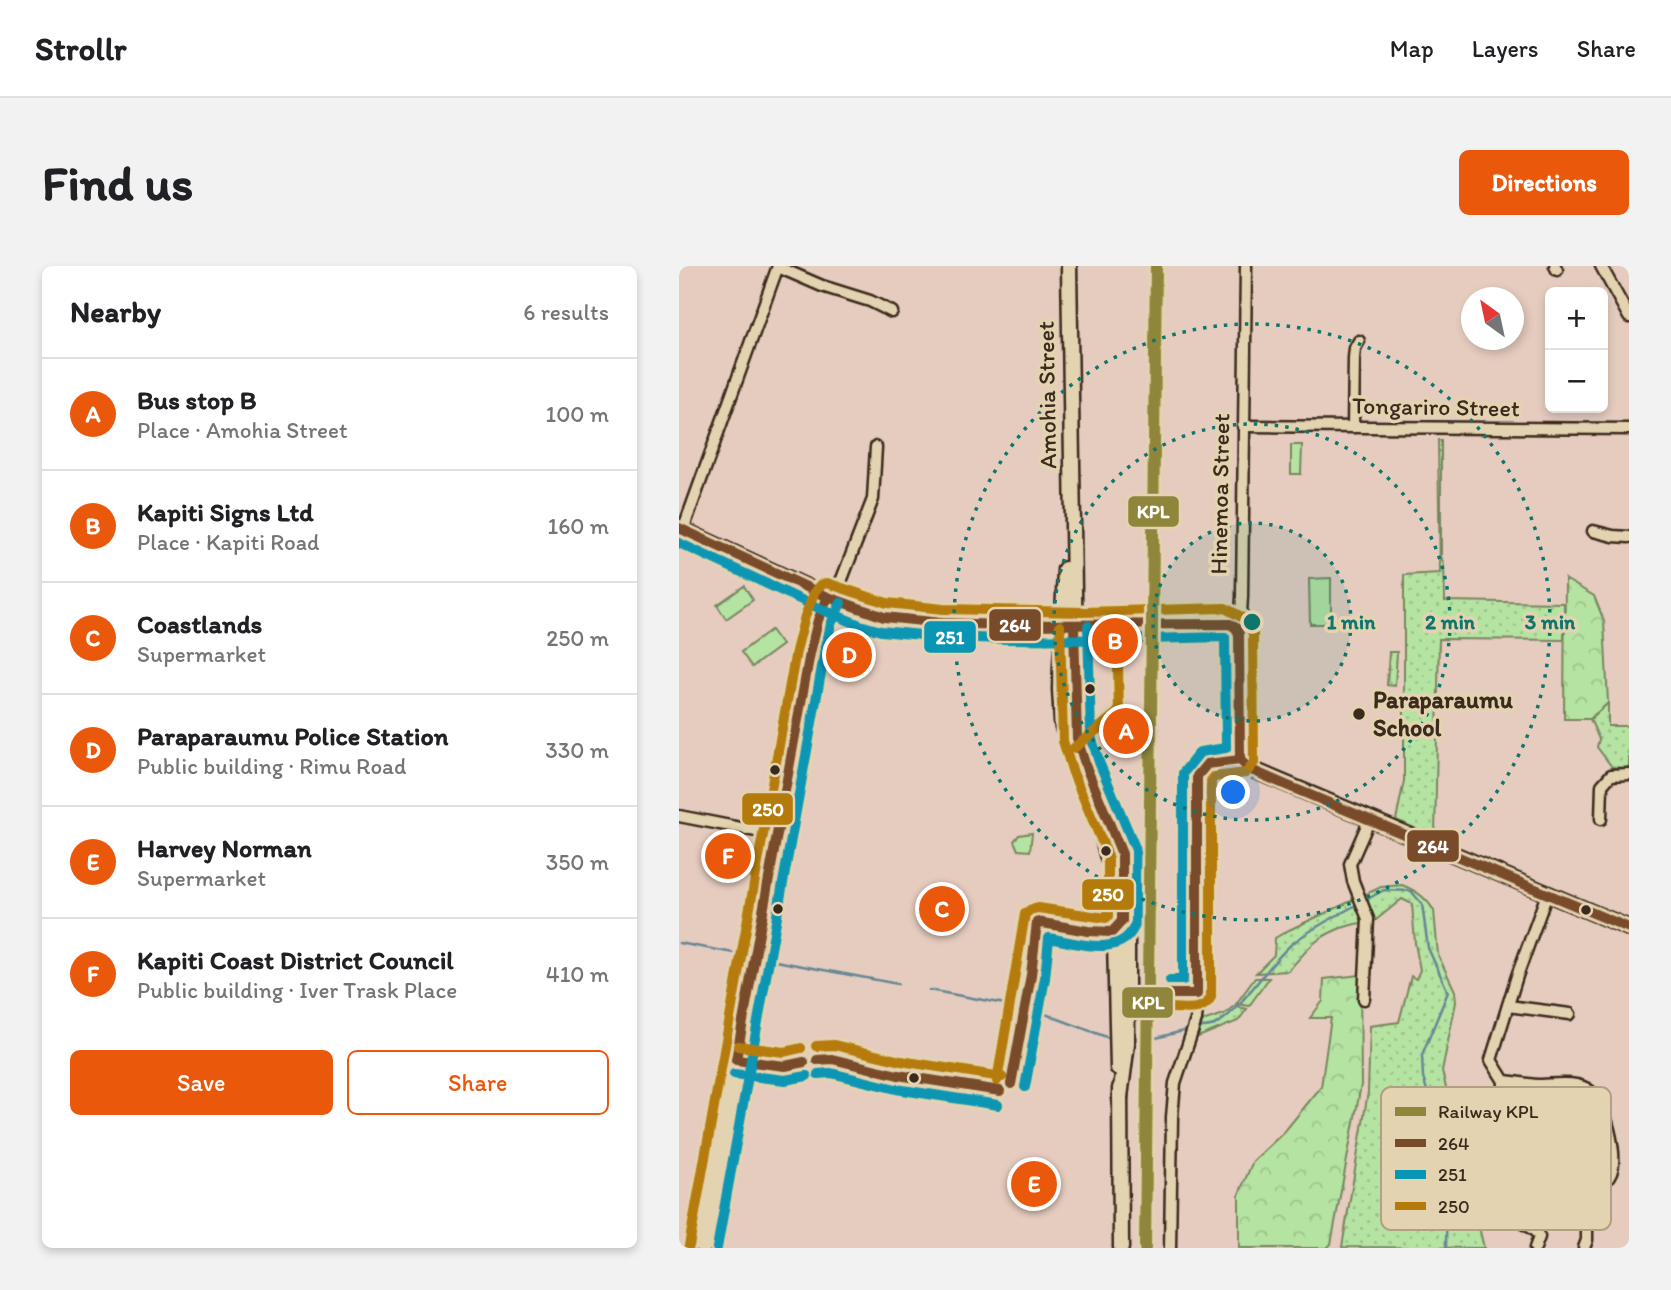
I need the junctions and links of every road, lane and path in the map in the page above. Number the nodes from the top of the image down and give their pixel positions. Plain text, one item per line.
1 (778, 266) edge
2 (1069, 266) edge
3 (1246, 266) edge
4 (1601, 266) edge
5 (892, 312) dead end
6 (1629, 317) edge
7 (1359, 341) dead end
8 (1243, 426) junction
9 (1353, 428) junction
10 (1629, 429) edge
11 (876, 447) dead end
12 (681, 529) edge
13 (1593, 531) dead end
14 (1629, 537) edge
15 (828, 597) junction
16 (1068, 626) junction
17 (1234, 626) junction
18 (1240, 760) junction
19 (1629, 774) edge
20 (679, 816) edge
21 (1601, 819) dead end
22 (1369, 821) junction
23 (776, 835) junction
24 (1547, 894) junction
25 (1629, 928) edge
26 (1364, 999) dead end
27 (1508, 1006) junction
28 (1570, 1014) dead end
29 (1122, 1039) junction
30 (1504, 1081) junction
31 (1504, 1087) edge
32 (1580, 1087) edge
33 (1611, 1146) edge
34 (1611, 1173) edge
35 (1532, 1230) edge
36 (1587, 1230) edge
37 (703, 1248) edge
38 (1121, 1248) edge
39 (1170, 1248) edge
40 (1535, 1248) edge
41 (1584, 1248) edge

1 - 5 street
1 - 12 street
2 - 16 main road, Amohia Street
3 - 8 street, Hinemoa Street
4 - 6 street
7 - 9 street
8 - 9 street, Tongariro Street
8 - 17 street, Hinemoa Street
9 - 10 street, Tongariro Street
11 - 15 street
12 - 15 main road
13 - 14 street
15 - 16 main road
15 - 23 main road
16 - 17 main road
16 - 29 main road, Amohia Street
16 - 29 main road, Amohia Street
17 - 18 main road, Hinemoa Street
18 - 22 main road
18 - 39 street
19 - 21 street
20 - 23 street
22 - 24 main road
22 - 26 street
23 - 37 main road
24 - 25 main road
24 - 27 street
27 - 28 street
27 - 30 street
29 - 38 main road
30 - 31 street
30 - 32 street
33 - 34 street
35 - 40 street
36 - 41 street

